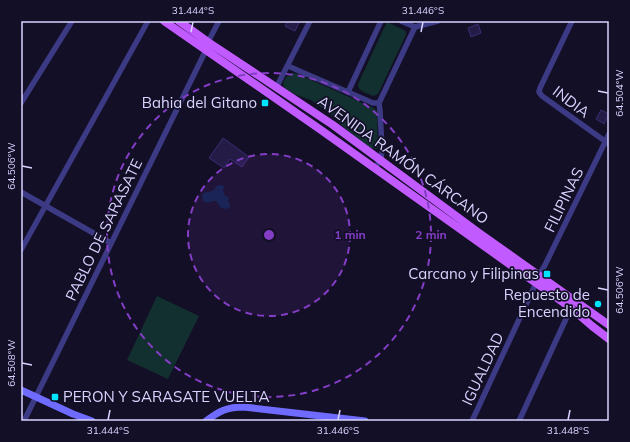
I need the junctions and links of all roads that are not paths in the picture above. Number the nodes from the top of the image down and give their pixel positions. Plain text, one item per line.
1 (72, 21) edge
2 (148, 21) edge
3 (164, 21) edge
4 (179, 21) edge
5 (219, 21) edge
6 (310, 21) edge
7 (381, 21) edge
8 (401, 21) edge
9 (438, 21) edge
10 (572, 21) edge
11 (415, 27) junction
12 (207, 46) junction
13 (288, 66) junction
14 (276, 88) junction
15 (348, 92) junction
16 (21, 103) edge
17 (379, 103) junction
18 (321, 130) junction
19 (609, 134) edge
20 (607, 143) edge
21 (381, 160) junction
22 (374, 169) junction
23 (21, 192) edge
24 (45, 207) junction
25 (111, 243) junction
26 (21, 250) edge
27 (537, 279) junction
28 (570, 308) junction
29 (609, 325) edge
30 (609, 339) edge
31 (21, 390) edge
32 (36, 396) junction
33 (329, 419) edge
34 (24, 421) edge
35 (92, 421) edge
36 (206, 421) edge
37 (365, 421) edge
38 (472, 421) edge
39 (519, 421) edge

1 - 16 street
2 - 24 street
3 - 12 main road, AVENIDA RAMÓN CÁRCANO
4 - 12 main road, AVENIDA RAMÓN CÁRCANO
5 - 12 street, PABLO DE SARASATE
6 - 13 street
7 - 15 street
8 - 11 street
9 - 11 street
10 - 20 street, INDIA
11 - 17 street
12 - 14 main road, AVENIDA RAMÓN CÁRCANO
12 - 18 main road, AVENIDA RAMÓN CÁRCANO
12 - 25 street, PABLO DE SARASATE
13 - 14 street
13 - 15 street
14 - 21 main road, AVENIDA RAMÓN CÁRCANO
15 - 17 street
17 - 21 street
18 - 21 main road
18 - 22 main road, AVENIDA RAMÓN CÁRCANO
19 - 20 street, FILIPINAS
20 - 27 street, FILIPINAS
21 - 22 street
21 - 27 main road, AVENIDA RAMÓN CÁRCANO
22 - 27 main road, AVENIDA RAMÓN CÁRCANO
23 - 24 street
24 - 25 street
24 - 26 street
25 - 32 street, PABLO DE SARASATE
27 - 28 main road
27 - 29 main road, AVENIDA RAMÓN CÁRCANO
27 - 38 street, IGUALDAD
28 - 30 main road
28 - 39 street
31 - 32 main road
32 - 34 street, PABLO DE SARASATE
32 - 35 main road
33 - 36 main road
33 - 37 main road

